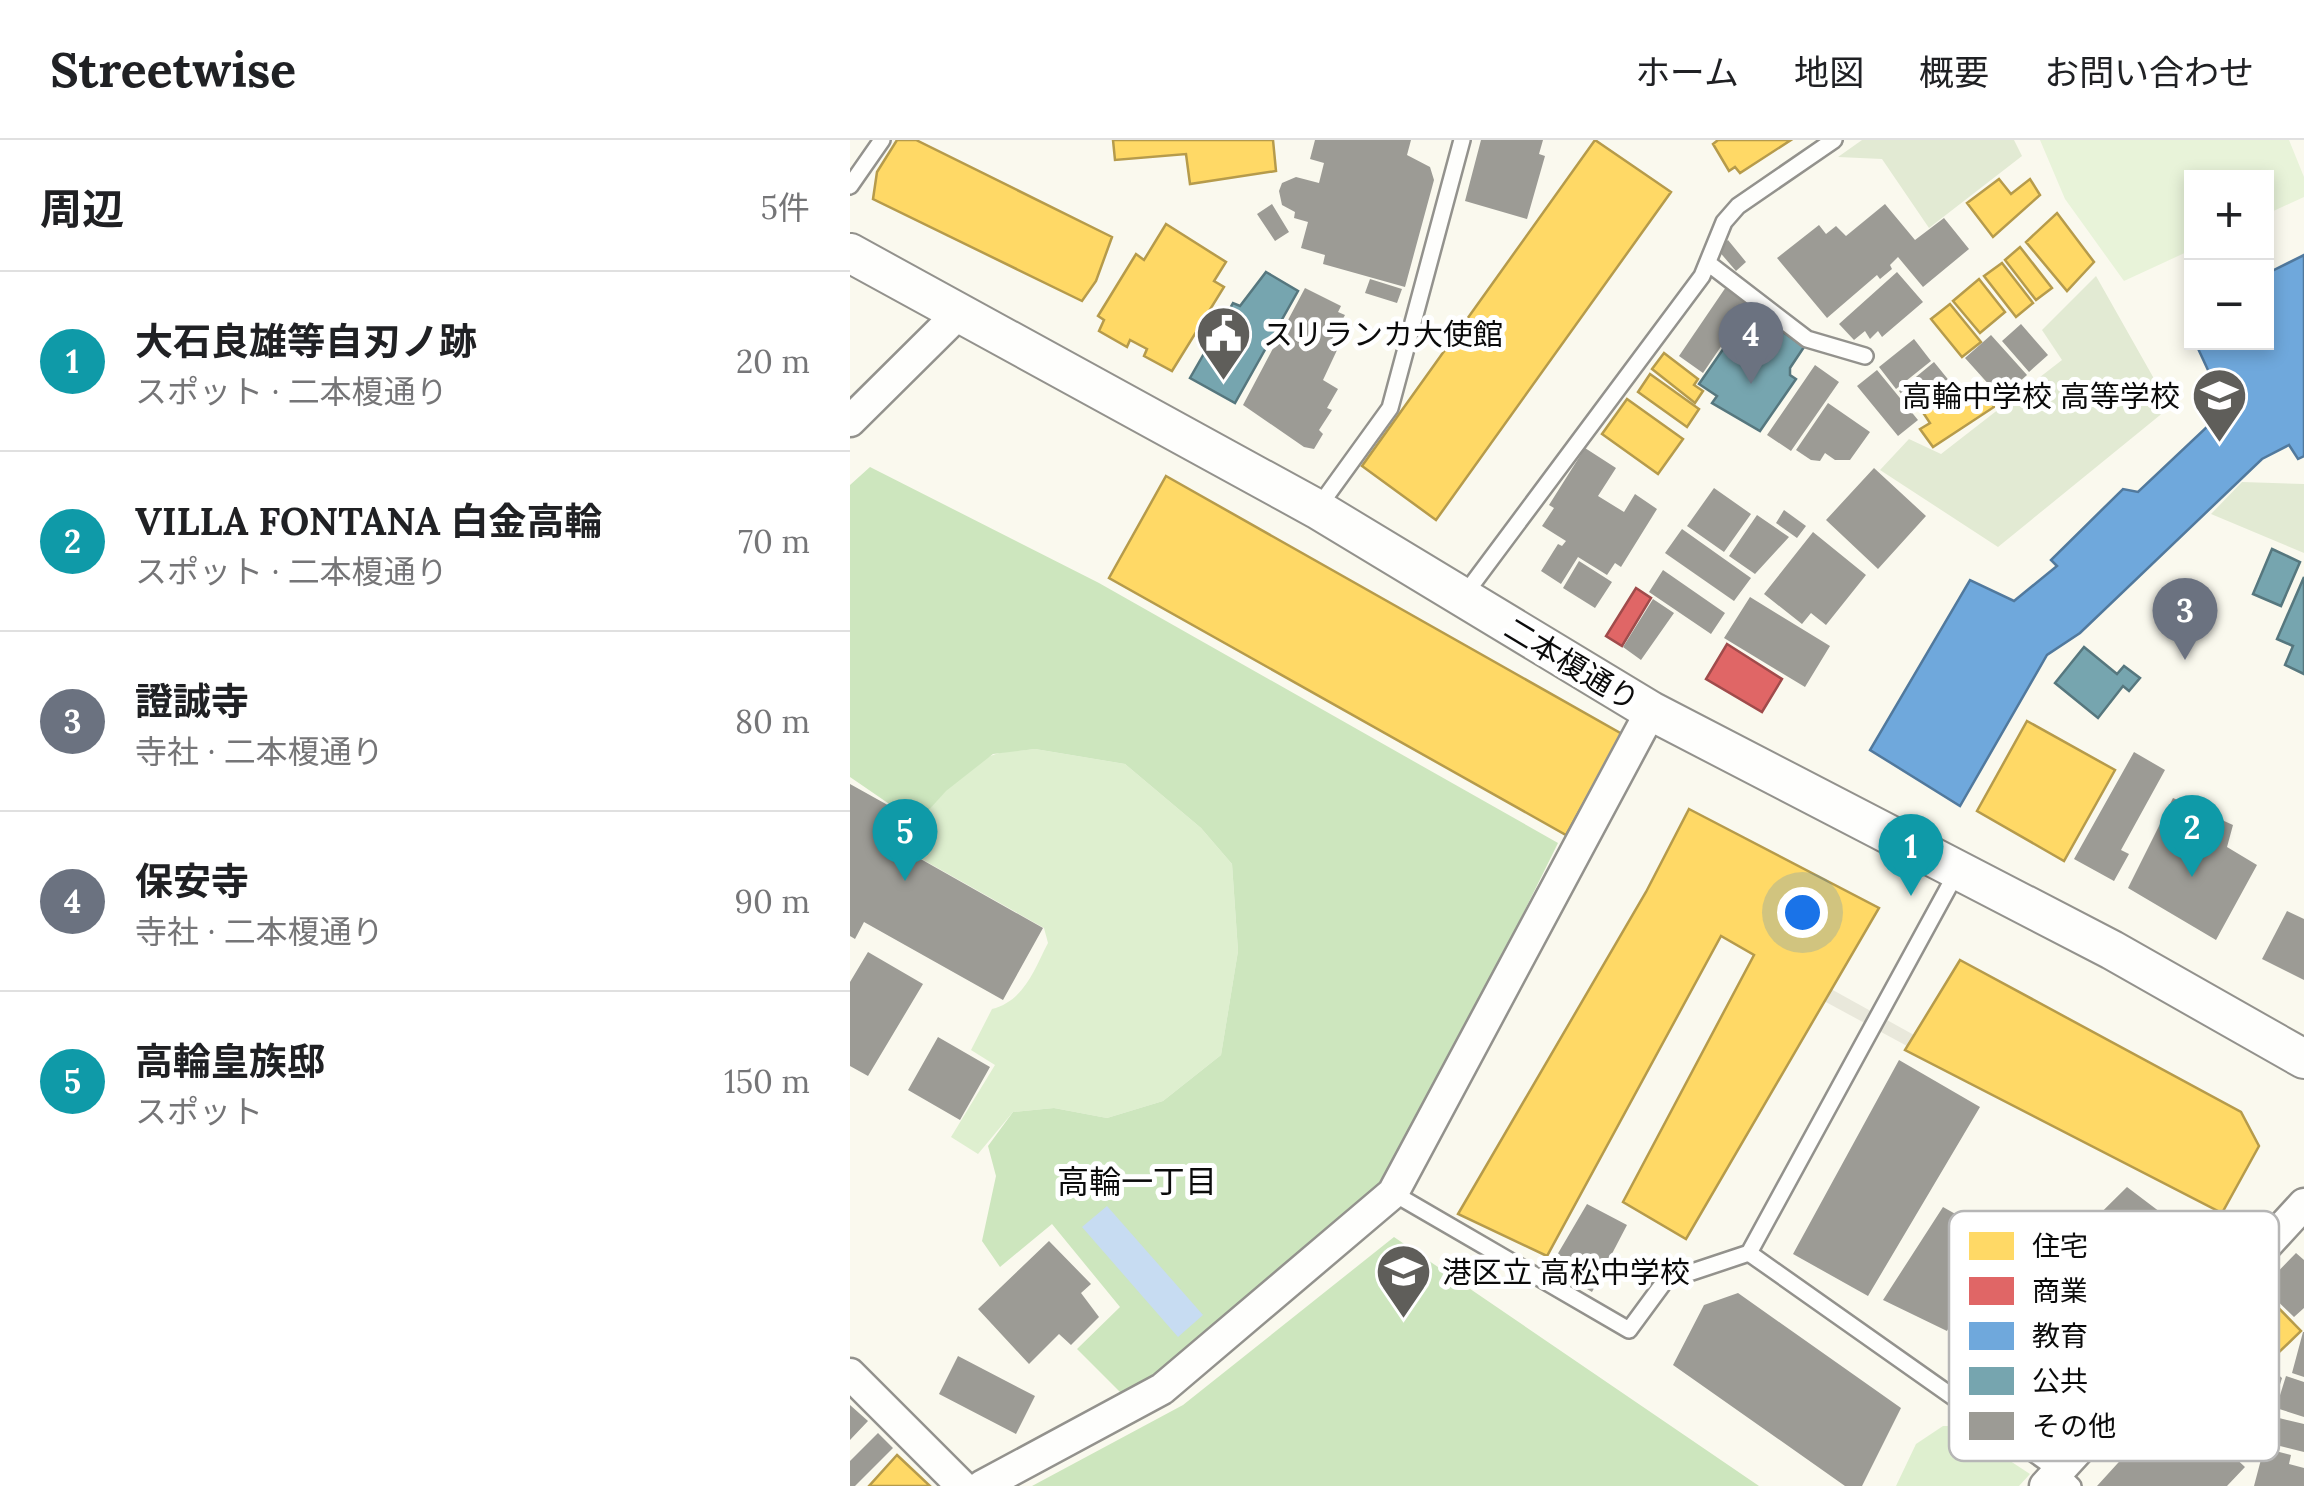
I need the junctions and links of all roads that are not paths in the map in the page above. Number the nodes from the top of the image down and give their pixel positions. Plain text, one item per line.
1 (882, 140) edge
2 (1462, 140) edge
3 (1834, 140) edge
4 (850, 186) edge
5 (850, 253) edge
6 (1708, 262) junction
7 (961, 310) junction
8 (1865, 356) dead end
9 (850, 421) edge
10 (1317, 510) junction
11 (1462, 598) junction
12 (1650, 711) junction
13 (1958, 870) junction
14 (2304, 1059) edge
15 (1393, 1193) junction
16 (2304, 1204) edge
17 (2279, 1232) edge
18 (1748, 1253) junction
19 (850, 1374) edge
20 (1949, 1400) edge
21 (2032, 1461) edge
22 (2077, 1461) edge
23 (2059, 1481) edge
24 (962, 1486) edge
25 (982, 1486) edge

1 - 4 lane
2 - 10 lane
3 - 6 lane
5 - 7 street, 二本榎通り
6 - 8 lane
6 - 11 lane
7 - 9 street
7 - 10 street, 二本榎通り
10 - 11 street, 二本榎通り
11 - 12 street, 二本榎通り
12 - 13 street, 二本榎通り
12 - 15 street
13 - 14 street, 二本榎通り
13 - 18 lane
15 - 18 lane
15 - 25 street
16 - 17 street
18 - 20 lane
19 - 24 street
21 - 23 lane
22 - 23 street

